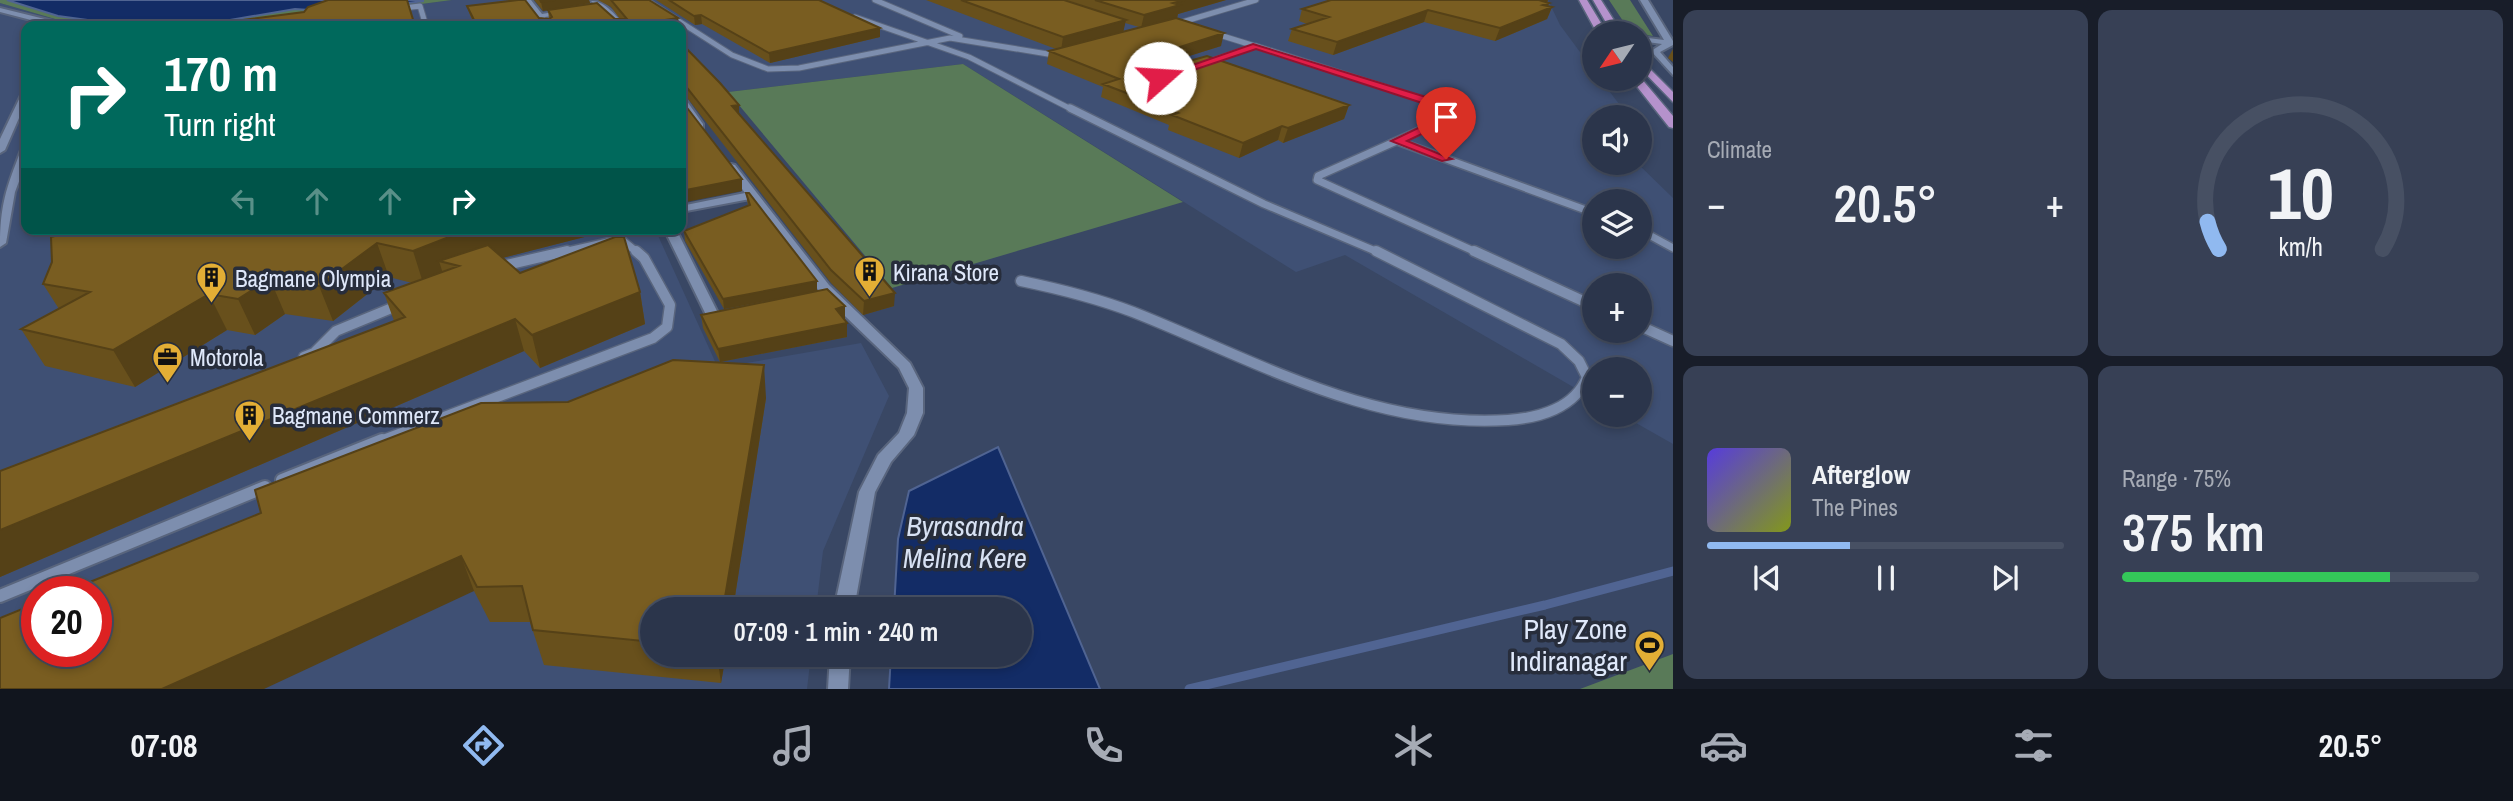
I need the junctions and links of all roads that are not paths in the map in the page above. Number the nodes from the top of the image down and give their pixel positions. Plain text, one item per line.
1 (527, 0) edge
2 (593, 0) edge
3 (646, 0) edge
4 (874, 0) edge
5 (1255, 0) edge
6 (1583, 0) edge
7 (1597, 0) edge
8 (1644, 0) edge
9 (603, 6) junction
10 (0, 10) edge
11 (389, 10) edge
12 (847, 14) edge
13 (540, 16) junction
14 (0, 19) edge
15 (43, 21) edge
16 (424, 21) edge
17 (544, 21) edge
18 (617, 21) edge
19 (679, 21) edge
20 (1595, 21) edge
21 (1610, 21) edge
22 (1179, 23) junction
23 (19, 25) dead end
24 (686, 26) edge
25 (1167, 27) edge
26 (1192, 27) edge
27 (1205, 30) edge
28 (967, 38) junction
29 (1652, 40) edge
30 (925, 42) junction
31 (1672, 43) edge
32 (1256, 46) junction
33 (1073, 52) edge
34 (1196, 66) edge
35 (1673, 72) edge
36 (1652, 75) edge
37 (1646, 91) edge
38 (1673, 99) edge
39 (21, 104) edge
40 (686, 106) edge
41 (1673, 124) edge
42 (706, 134) edge
43 (1397, 141) junction
44 (0, 150) edge
45 (721, 154) edge
46 (21, 163) edge
47 (752, 195) junction
48 (686, 208) edge
49 (1582, 209) edge
50 (673, 235) edge
51 (1652, 237) edge
52 (0, 243) edge
53 (1673, 248) edge
54 (486, 270) edge
55 (1021, 281) dead end
56 (411, 300) edge
57 (1582, 301) edge
58 (740, 312) edge
59 (1652, 331) edge
60 (1673, 341) edge
61 (288, 363) edge
62 (0, 596) edge
63 (846, 597) edge
64 (839, 667) edge
65 (838, 689) edge

1 - 13 street
2 - 9 street
3 - 19 lane
4 - 28 lane
5 - 22 lane
6 - 20 main road
7 - 21 main road
8 - 31 street
9 - 13 street
9 - 18 street
10 - 15 street
11 - 16 lane
12 - 30 lane
13 - 17 street
14 - 23 street
22 - 25 lane
22 - 26 lane
24 - 30 lane
27 - 32 lane
28 - 30 lane
28 - 33 lane
29 - 31 street
30 - 55 lane
31 - 35 street
32 - 34 lane
32 - 43 lane
36 - 38 main road
37 - 41 main road
39 - 44 street
40 - 42 street
43 - 49 lane
43 - 57 lane
45 - 47 street
46 - 52 street
47 - 48 street
47 - 63 street
50 - 58 street
51 - 53 lane
54 - 62 lane
56 - 61 lane
59 - 60 lane
64 - 65 street

